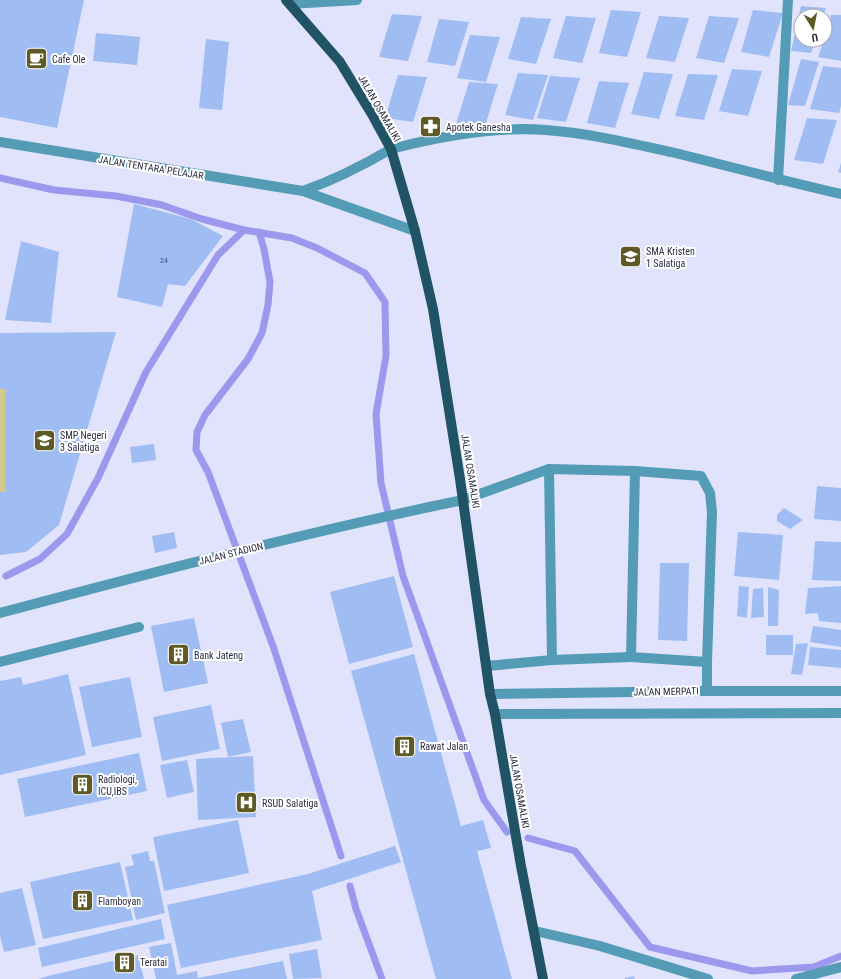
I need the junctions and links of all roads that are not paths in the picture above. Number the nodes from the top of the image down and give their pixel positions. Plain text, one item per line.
1 (357, 0) edge
2 (788, 0) edge
3 (288, 2) edge
4 (0, 142) edge
5 (391, 149) junction
6 (778, 180) junction
7 (303, 191) junction
8 (841, 194) edge
9 (415, 231) junction
10 (549, 469) junction
11 (635, 471) junction
12 (463, 500) junction
13 (0, 613) edge
14 (138, 627) dead end
15 (632, 657) junction
16 (552, 660) junction
17 (0, 662) edge
18 (706, 662) junction
19 (487, 666) junction
20 (707, 691) junction
21 (841, 691) edge
22 (490, 694) junction
23 (495, 714) junction
24 (841, 714) edge
25 (535, 931) junction
26 (838, 972) edge
27 (543, 979) edge
28 (708, 979) edge
29 (796, 979) edge

1 - 3 street
2 - 6 street
3 - 5 main road, JALAN OSAMALIKI
4 - 7 street, JALAN TENTARA PELAJAR
5 - 6 street, JALAN TENTARA PELAJAR
5 - 7 street, JALAN TENTARA PELAJAR
5 - 9 main road, JALAN OSAMALIKI
6 - 8 street, JALAN TENTARA PELAJAR
7 - 9 street, JALAN TENTARA PELAJAR
9 - 12 main road, JALAN OSAMALIKI
10 - 11 street
10 - 12 street, JALAN STADION
10 - 16 street
11 - 15 street
11 - 18 street
12 - 13 street, JALAN STADION
12 - 19 main road, JALAN OSAMALIKI
14 - 17 street
15 - 16 street
15 - 18 street
16 - 19 street
18 - 20 street
19 - 22 main road, JALAN OSAMALIKI
20 - 21 street, JALAN MERPATI
20 - 22 street, JALAN MERPATI
22 - 23 main road, JALAN OSAMALIKI
23 - 24 street
23 - 25 main road, JALAN OSAMALIKI
25 - 27 main road, JALAN OSAMALIKI
25 - 28 street
26 - 29 street

